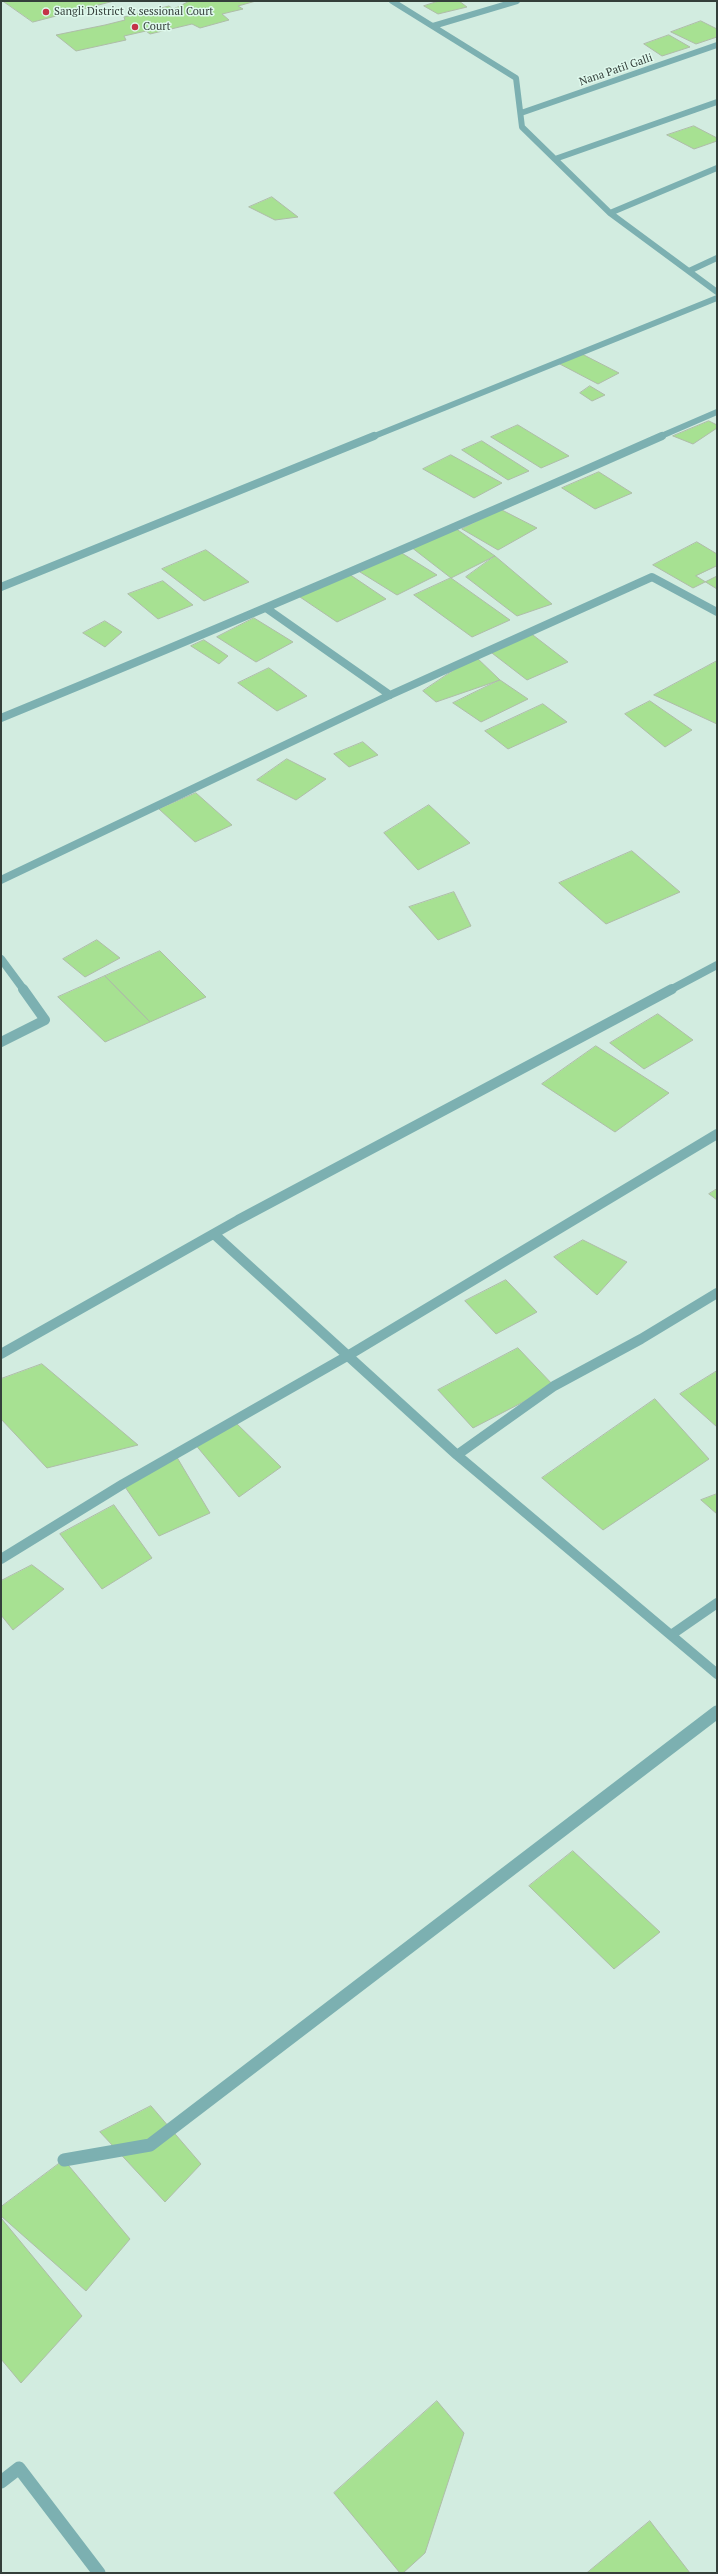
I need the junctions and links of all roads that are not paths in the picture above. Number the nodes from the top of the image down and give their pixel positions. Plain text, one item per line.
1 (392, 1) edge
2 (517, 1) edge
3 (433, 26) junction
4 (717, 45) edge
5 (717, 102) edge
6 (521, 113) junction
7 (556, 159) junction
8 (717, 168) edge
9 (610, 213) junction
10 (717, 258) edge
11 (689, 271) junction
12 (717, 292) edge
13 (717, 298) edge
14 (717, 412) edge
15 (1, 587) edge
16 (266, 608) junction
17 (717, 612) edge
18 (390, 694) junction
19 (1, 718) edge
20 (1, 880) edge
21 (1, 959) edge
22 (717, 965) edge
23 (1, 1042) edge
24 (717, 1134) edge
25 (214, 1234) junction
26 (717, 1293) edge
27 (1, 1354) edge
28 (349, 1355) junction
29 (457, 1455) junction
30 (1, 1559) edge
31 (717, 1603) edge
32 (671, 1635) junction
33 (717, 1674) edge
34 (717, 1712) edge
35 (64, 2160) dead end
36 (1, 2482) edge
37 (99, 2573) edge

1 - 3 street
2 - 3 street
3 - 6 street
4 - 6 street, Nana Patil Galli
5 - 7 street
6 - 7 street
7 - 9 street
8 - 9 street
9 - 11 street
10 - 11 street
11 - 12 street
13 - 15 street
14 - 16 street
16 - 18 street
16 - 19 street
17 - 18 street
18 - 20 street
21 - 23 street
22 - 25 street
24 - 28 street
25 - 27 street
25 - 28 street
26 - 29 street
28 - 29 street
28 - 30 street
29 - 32 street
31 - 32 street
32 - 33 street
34 - 35 street
36 - 37 street

